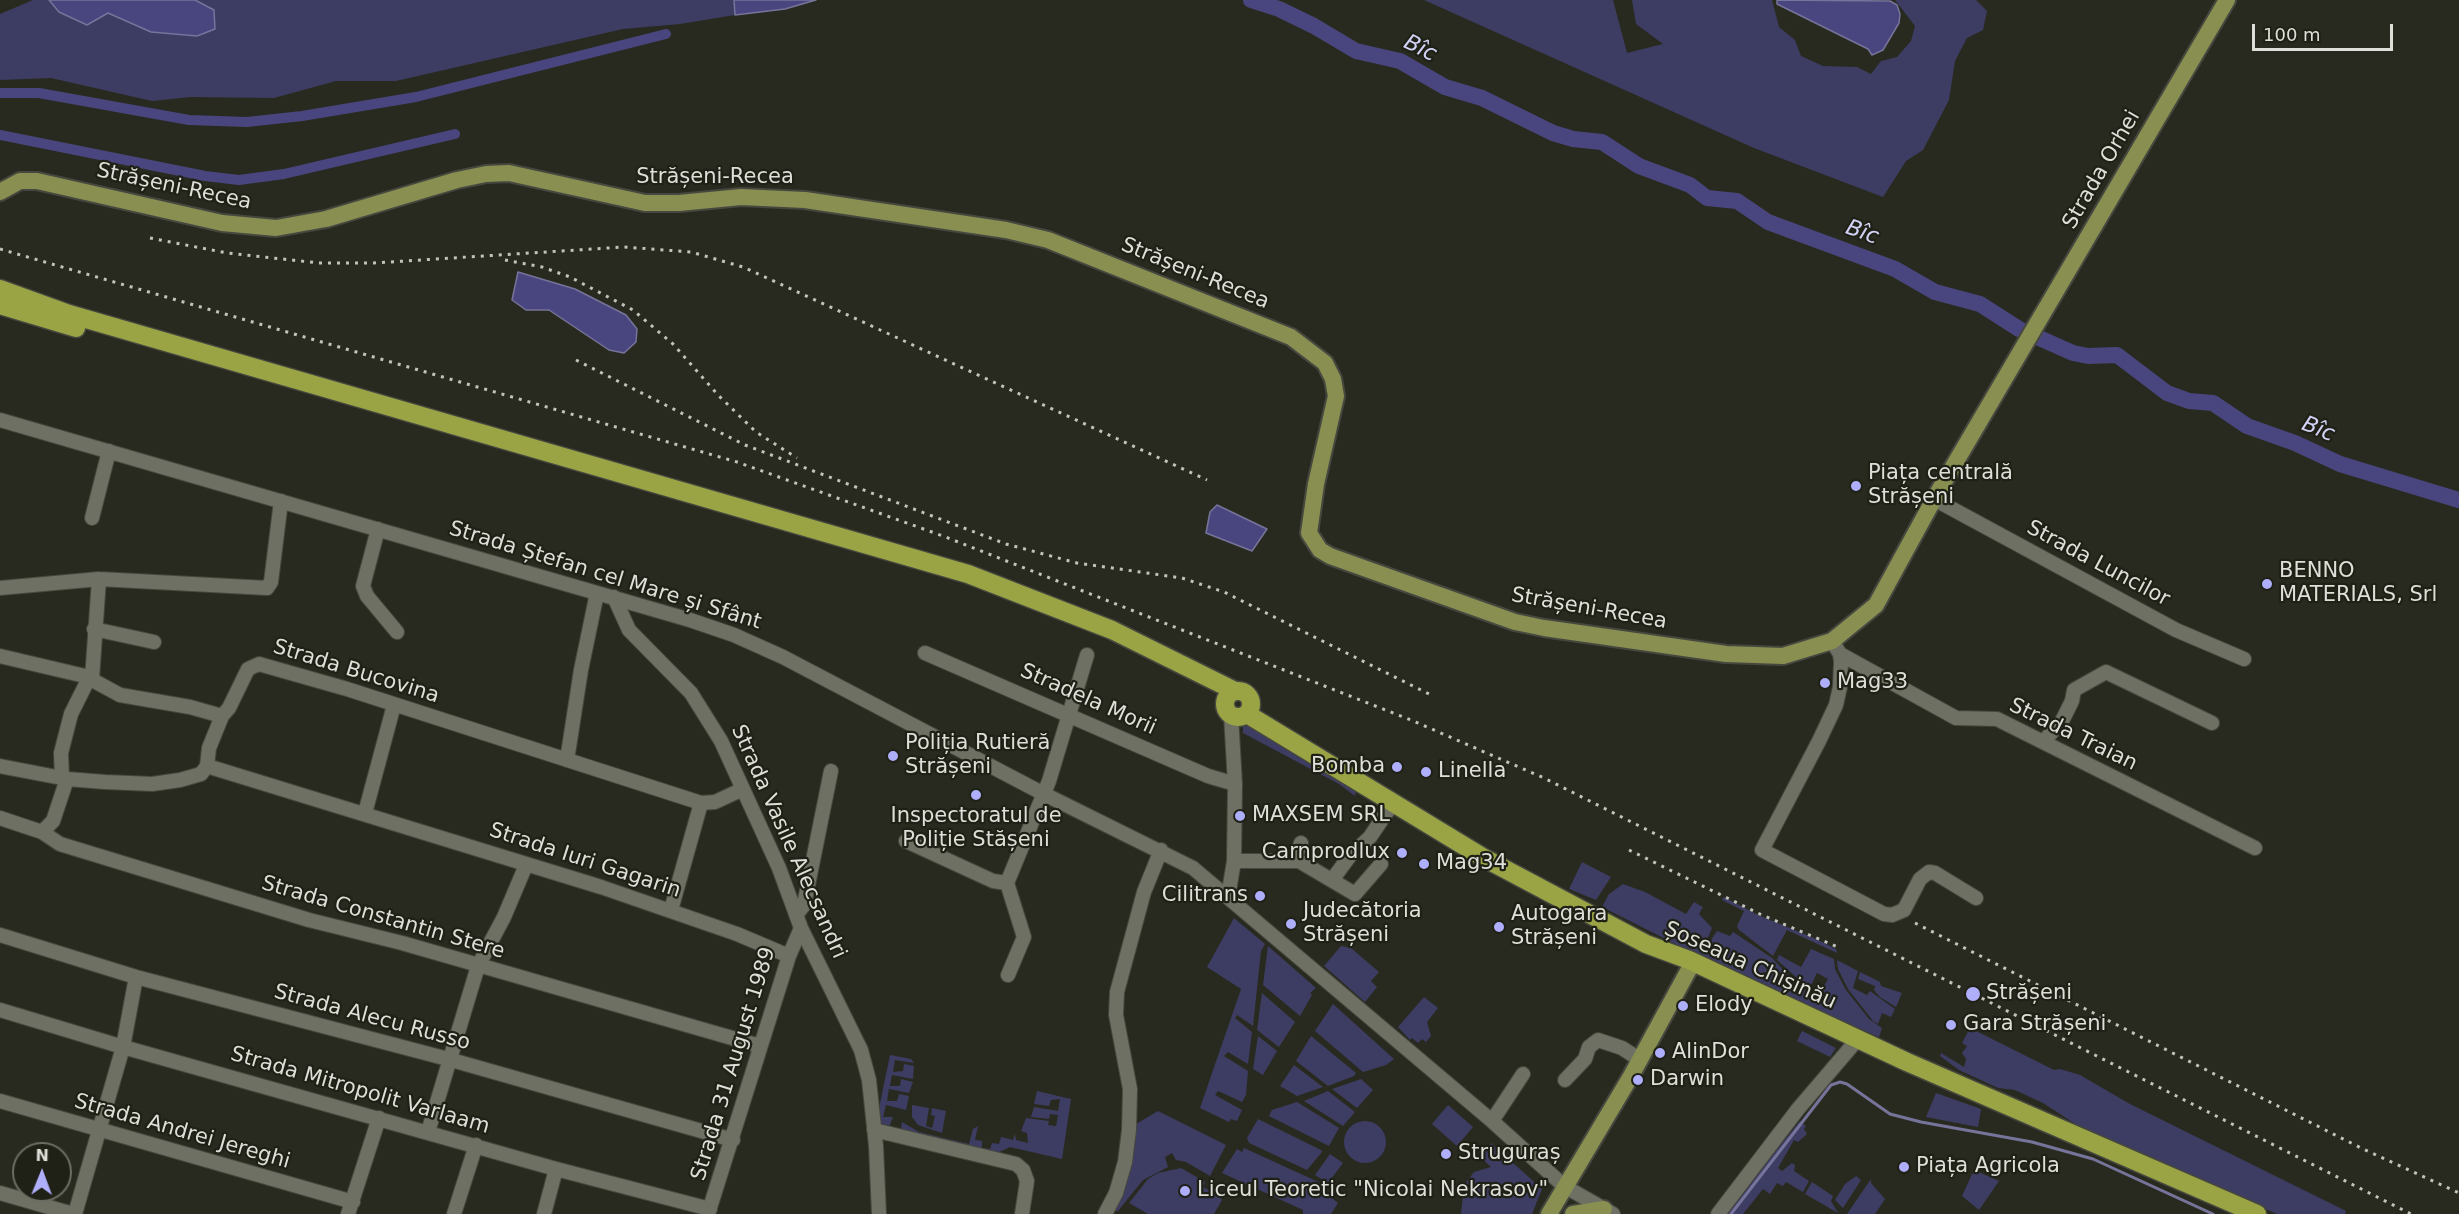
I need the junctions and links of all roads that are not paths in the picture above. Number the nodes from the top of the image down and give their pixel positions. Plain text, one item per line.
1 (2227, 0) edge
2 (0, 192) edge
3 (0, 289) edge
4 (0, 305) edge
5 (2016, 362) joint
6 (0, 420) edge
7 (109, 452) junction
8 (1935, 500) junction
9 (281, 501) junction
10 (92, 518) dead end
11 (378, 529) junction
12 (99, 579) junction
13 (0, 588) edge
14 (597, 593) junction
15 (614, 597) junction
16 (94, 629) junction
17 (397, 632) dead end
18 (154, 642) dead end
19 (1836, 647) junction
20 (925, 652) dead end
21 (1087, 655) dead end
22 (0, 656) edge
23 (2244, 659) dead end
24 (90, 679) junction
25 (1238, 704) junction
26 (394, 705) junction
27 (222, 716) junction
28 (1068, 716) junction
29 (2212, 723) dead end
30 (2043, 742) junction
31 (567, 760) junction
32 (0, 766) edge
33 (207, 766) junction
34 (831, 771) dead end
35 (64, 778) junction
36 (1235, 784) junction
37 (743, 789) junction
38 (1042, 793) junction
39 (701, 803) junction
40 (1393, 803) junction
41 (365, 813) junction
42 (0, 818) edge
43 (42, 832) junction
44 (906, 842) dead end
45 (1301, 843) dead end
46 (2255, 848) dead end
47 (1161, 850) junction
48 (1234, 861) junction
49 (1294, 861) junction
50 (1381, 864) dead end
51 (526, 865) junction
52 (1332, 880) junction
53 (1007, 883) junction
54 (1228, 897) junction
55 (1976, 898) dead end
56 (671, 910) junction
57 (798, 921) junction
58 (0, 935) edge
59 (789, 956) junction
60 (1691, 961) junction
61 (478, 966) junction
62 (1008, 975) dead end
63 (136, 977) junction
64 (0, 1010) edge
65 (1857, 1040) junction
66 (760, 1046) junction
67 (123, 1047) junction
68 (448, 1059) junction
69 (1639, 1059) junction
70 (1523, 1074) dead end
71 (1565, 1080) dead end
72 (0, 1101) edge
73 (379, 1118) junction
74 (1492, 1121) junction
75 (874, 1130) junction
76 (99, 1131) junction
77 (428, 1132) junction
78 (733, 1140) junction
79 (476, 1145) junction
80 (556, 1169) junction
81 (1564, 1186) junction
82 (0, 1192) edge
83 (350, 1208) edge
84 (709, 1211) edge
85 (1608, 1211) edge
86 (74, 1214) edge
87 (454, 1214) edge
88 (544, 1214) edge
89 (879, 1214) edge
90 (1022, 1214) edge
91 (1105, 1214) edge
92 (1549, 1214) edge
93 (1573, 1214) edge
94 (1718, 1214) edge
95 (2257, 1214) edge

1 - 5 main road, Strada Orhei
2 - 19 main road, Strășeni-Recea
3 - 25 highway
4 - 25 highway
5 - 8 main road, Strășeni-Recea
6 - 7 street, Strada Ștefan cel Mare și Sfânt
7 - 9 street, Strada Ștefan cel Mare și Sfânt
7 - 10 street
8 - 19 main road, Strășeni-Recea
8 - 23 street, Strada Luncilor
9 - 11 street, Strada Ștefan cel Mare și Sfânt
9 - 12 street
11 - 14 street, Strada Ștefan cel Mare și Sfânt
11 - 17 street
12 - 13 street
12 - 16 street
14 - 15 street, Strada Ștefan cel Mare și Sfânt
14 - 31 street
15 - 37 street, Strada Vasile Alecsandri
15 - 38 street, Strada Ștefan cel Mare și Sfânt
16 - 18 street
16 - 24 street
19 - 30 street, Strada Traian
19 - 55 street
20 - 28 street, Stradela Morii
21 - 28 street
22 - 24 street
24 - 27 street
24 - 35 street
25 - 36 street
25 - 40 highway, Șoseaua Chișinău
25 - 60 highway
26 - 27 street, Strada Bucovina
26 - 31 street, Strada Bucovina
26 - 41 street
27 - 33 street
28 - 36 street, Stradela Morii
28 - 38 street
29 - 30 street
30 - 46 street, Strada Traian
31 - 39 street, Strada Bucovina
32 - 35 street
33 - 35 street
33 - 41 street, Strada Iuri Gagarin
34 - 57 street, Strada 31 August 1989
35 - 43 street
36 - 48 street
37 - 39 street
37 - 57 street, Strada Vasile Alecsandri
38 - 47 street, Strada Ștefan cel Mare și Sfânt
38 - 53 street
39 - 56 street
40 - 52 street
40 - 60 highway, Șoseaua Chișinău
41 - 51 street, Strada Iuri Gagarin
42 - 43 street, Strada Constantin Stere
43 - 61 street, Strada Constantin Stere
44 - 53 street
45 - 49 street
47 - 54 street, Strada Ștefan cel Mare și Sfânt
47 - 91 street
48 - 49 street
48 - 54 street
49 - 52 street
50 - 52 street
51 - 56 street, Strada Iuri Gagarin
51 - 61 street
53 - 62 street
54 - 74 street, Strada Ștefan cel Mare și Sfânt
56 - 59 street, Strada Iuri Gagarin
57 - 59 street, Strada 31 August 1989
57 - 75 street, Strada Vasile Alecsandri
58 - 63 street, Strada Alecu Russo
59 - 66 street, Strada 31 August 1989
60 - 65 highway, Șoseaua Chișinău
60 - 69 main road
61 - 66 street, Strada Constantin Stere
61 - 68 street
63 - 67 street
63 - 68 street, Strada Alecu Russo
64 - 67 street, Strada Mitropolit Varlaam
65 - 94 street
65 - 95 highway, Șoseaua Chișinău
66 - 78 street, Strada 31 August 1989
67 - 73 street, Strada Mitropolit Varlaam
67 - 76 street
68 - 77 street
68 - 78 street, Strada Alecu Russo
69 - 71 street
69 - 81 main road
70 - 74 street
72 - 76 street, Strada Andrei Jereghi
73 - 77 street, Strada Mitropolit Varlaam
73 - 83 street
74 - 81 street, Strada Ștefan cel Mare și Sfânt
75 - 89 street, Strada Vasile Alecsandri
75 - 90 street
76 - 83 street, Strada Andrei Jereghi
76 - 86 street
77 - 79 street, Strada Mitropolit Varlaam
78 - 84 street, Strada 31 August 1989
79 - 80 street, Strada Mitropolit Varlaam
79 - 87 street
80 - 84 street, Strada Mitropolit Varlaam
80 - 88 street
81 - 85 street, Strada Ștefan cel Mare și Sfânt
81 - 92 main road
82 - 86 street
85 - 93 main road

